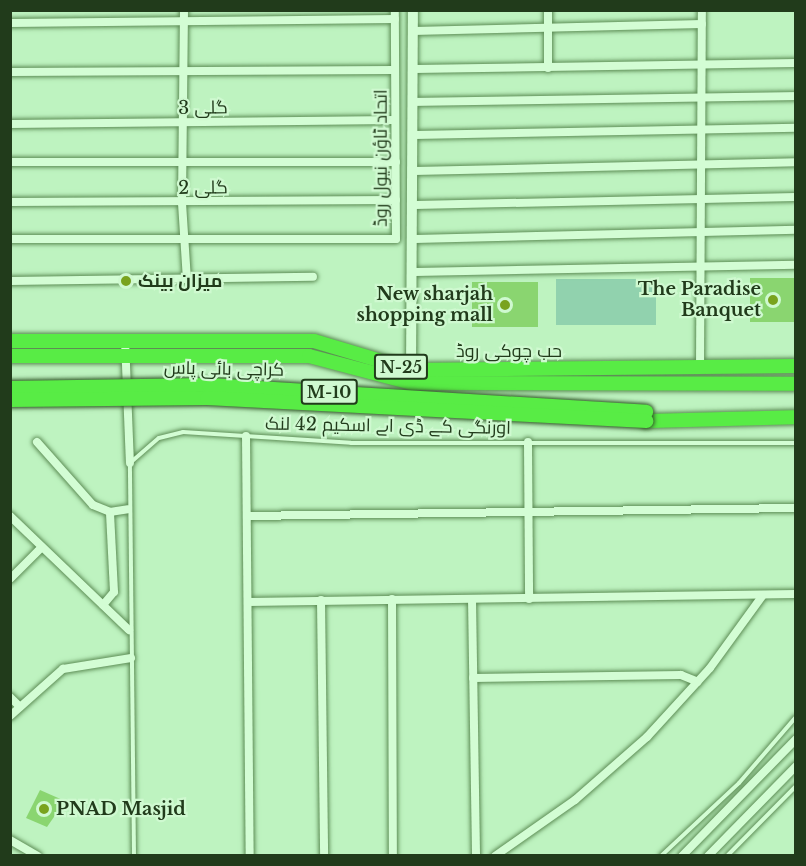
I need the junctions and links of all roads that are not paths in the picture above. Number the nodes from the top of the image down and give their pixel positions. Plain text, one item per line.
1 (183, 10) edge
2 (413, 10) edge
3 (548, 10) edge
4 (702, 10) edge
5 (395, 15) edge
6 (183, 22) junction
7 (10, 23) edge
8 (702, 24) junction
9 (548, 27) junction
10 (413, 31) junction
11 (795, 63) edge
12 (701, 65) junction
13 (548, 68) junction
14 (414, 69) junction
15 (395, 70) junction
16 (183, 71) junction
17 (10, 72) edge
18 (795, 96) edge
19 (701, 98) junction
20 (414, 102) junction
21 (396, 120) junction
22 (182, 123) junction
23 (10, 124) edge
24 (700, 128) junction
25 (795, 128) edge
26 (414, 135) junction
27 (10, 162) edge
28 (396, 162) junction
29 (795, 162) edge
30 (182, 163) junction
31 (700, 164) junction
32 (414, 171) junction
33 (795, 197) edge
34 (699, 199) junction
35 (396, 200) junction
36 (10, 202) edge
37 (182, 203) junction
38 (415, 205) junction
39 (795, 230) edge
40 (699, 231) junction
41 (10, 239) edge
42 (415, 239) junction
43 (186, 240) junction
44 (795, 265) edge
45 (699, 267) junction
46 (415, 272) junction
47 (313, 277) dead end
48 (187, 279) junction
49 (10, 281) edge
50 (125, 340) junction
51 (10, 341) edge
52 (10, 356) edge
53 (126, 356) junction
54 (795, 366) edge
55 (700, 368) junction
56 (411, 376) junction
57 (795, 384) edge
58 (10, 388) edge
59 (10, 400) edge
60 (646, 417) junction
61 (795, 417) edge
62 (246, 436) junction
63 (37, 442) dead end
64 (528, 442) junction
65 (795, 443) edge
66 (130, 463) junction
67 (795, 508) edge
68 (128, 509) junction
69 (528, 511) junction
70 (110, 512) junction
71 (10, 516) edge
72 (248, 516) junction
73 (42, 547) junction
74 (10, 579) edge
75 (795, 594) edge
76 (763, 595) junction
77 (529, 598) junction
78 (392, 599) junction
79 (472, 599) junction
80 (321, 600) junction
81 (248, 602) junction
82 (103, 606) junction
83 (129, 630) junction
84 (131, 658) junction
85 (473, 678) junction
86 (698, 682) junction
87 (10, 697) edge
88 (20, 706) junction
89 (10, 716) edge
90 (795, 717) edge
91 (795, 739) edge
92 (795, 766) edge
93 (795, 786) edge
94 (10, 840) edge
95 (36, 855) edge
96 (134, 855) edge
97 (250, 855) edge
98 (324, 855) edge
99 (393, 855) edge
100 (476, 855) edge
101 (495, 855) edge
102 (662, 855) edge
103 (682, 855) edge
104 (708, 855) edge
105 (727, 855) edge

1 - 6 street
2 - 10 street
3 - 9 street
4 - 8 street
5 - 6 street
5 - 15 street, اتحاد ٹاؤن نیول روڈ
6 - 7 street
6 - 16 street
8 - 9 street
8 - 12 street
9 - 10 street
9 - 13 street
10 - 14 street
11 - 12 street
12 - 13 street
12 - 19 street
13 - 14 street
14 - 20 street
15 - 16 street
15 - 21 street, اتحاد ٹاؤن نیول روڈ
16 - 17 street
16 - 22 street
18 - 19 street
19 - 20 street
19 - 24 street
20 - 26 street
21 - 22 street, گلی 3
21 - 28 street, اتحاد ٹاؤن نیول روڈ
22 - 23 street, گلی 3
22 - 30 street
24 - 25 street
24 - 26 street
24 - 31 street
26 - 32 street
27 - 30 street, گلی 2
28 - 30 street, گلی 2
28 - 35 street, اتحاد ٹاؤن نیول روڈ
29 - 31 street
30 - 37 street
31 - 32 street
31 - 34 street
32 - 38 street
33 - 34 street
34 - 38 street
34 - 40 street
35 - 37 street, گلی 2
35 - 43 street, اتحاد ٹاؤن نیول روڈ
36 - 37 street, گلی 2
37 - 43 street
38 - 42 street
39 - 40 street
40 - 42 street
40 - 45 street
41 - 43 street
42 - 46 street
43 - 48 street
44 - 45 street
45 - 46 street
45 - 55 street
46 - 56 street
47 - 48 street
48 - 49 street
50 - 51 highway, حب چوکی روڈ / N-25
50 - 53 street
50 - 56 highway, حب چوکی روڈ / N-25
52 - 53 highway
53 - 56 highway
53 - 66 street
54 - 55 highway, حب چوکی روڈ / N-25
55 - 56 highway, حب چوکی روڈ / N-25
56 - 57 highway
58 - 60 highway, کراچی بائی پاس / M-10, bridge
59 - 60 highway, کراچی بائی پاس / M-10, bridge
60 - 61 highway, کراچی بائی پاس / M-10
62 - 64 lane, اورنگی کے ڈی اے اسکیم 42 لنک
62 - 66 lane, اورنگی کے ڈی اے اسکیم 42 لنک
62 - 72 street
63 - 70 street
64 - 65 lane, اورنگی کے ڈی اے اسکیم 42 لنک
64 - 69 street
66 - 68 lane
67 - 69 street
68 - 70 street
68 - 83 lane
69 - 72 street
69 - 77 street
70 - 82 street
71 - 73 street
72 - 81 street
73 - 74 street
73 - 82 street
75 - 76 street
76 - 77 street
76 - 86 street
77 - 79 street
78 - 79 street
78 - 80 street
78 - 99 street
79 - 85 street
80 - 81 street
80 - 98 street
81 - 97 street
82 - 83 street
83 - 84 lane
84 - 88 street
84 - 96 lane
85 - 86 street
85 - 100 street
86 - 101 street
87 - 88 street
88 - 89 street
90 - 102 lane
91 - 103 street
92 - 104 street
93 - 105 lane
94 - 95 street

